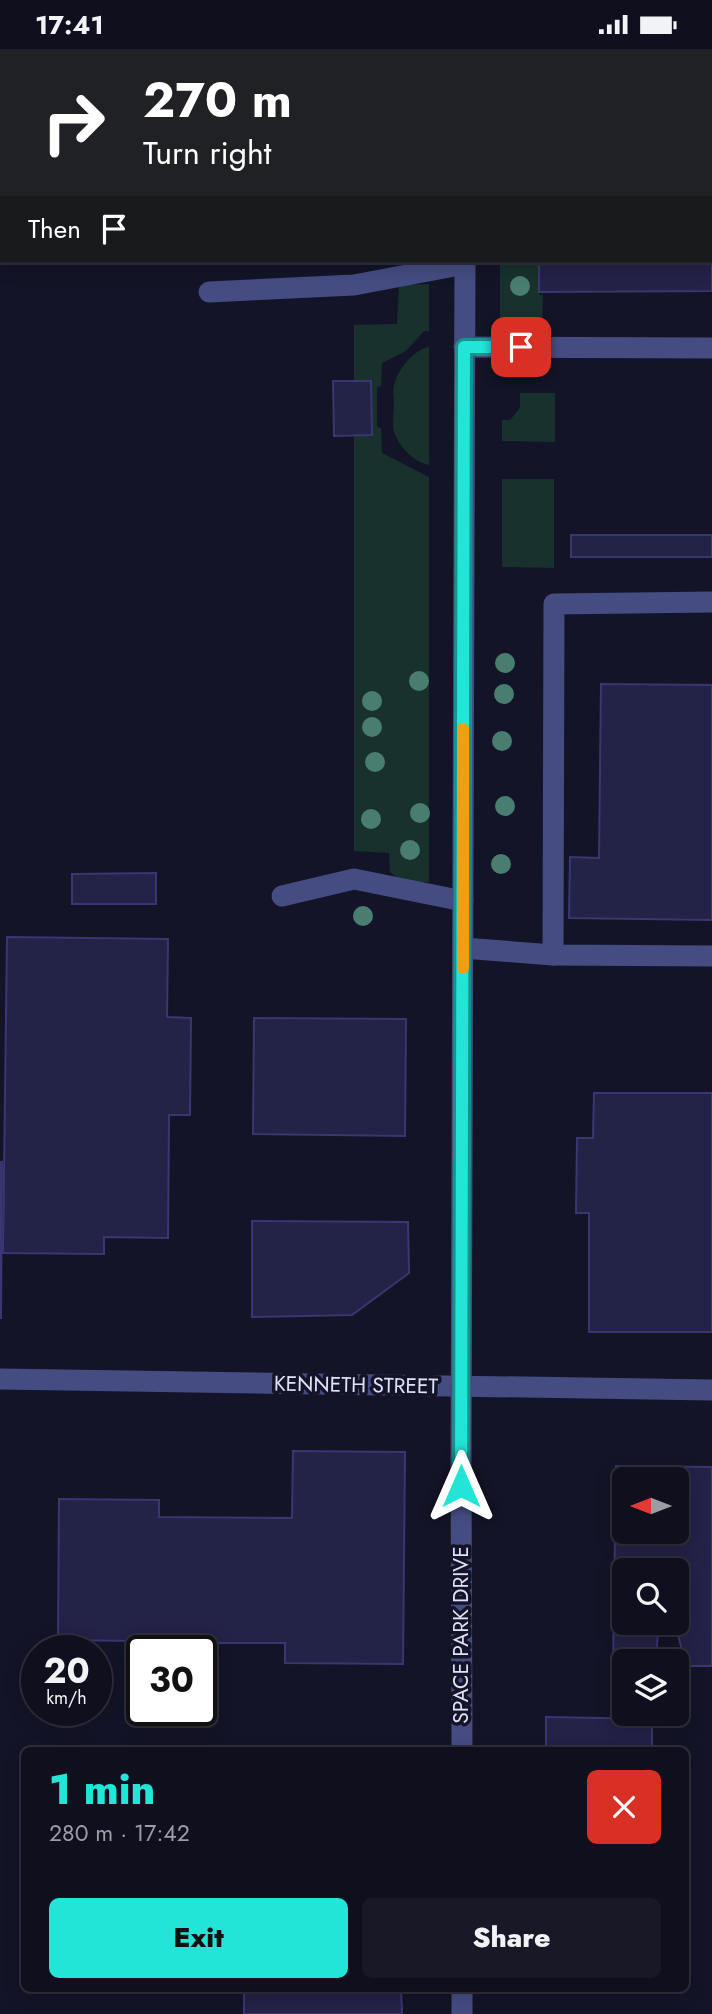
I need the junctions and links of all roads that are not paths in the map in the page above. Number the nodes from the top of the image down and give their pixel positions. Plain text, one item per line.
1 (459, 263) edge
2 (464, 263) edge
3 (209, 292) dead end
4 (464, 347) junction
5 (712, 348) edge
6 (712, 602) edge
7 (282, 896) dead end
8 (463, 901) junction
9 (463, 948) junction
10 (552, 955) junction
11 (712, 956) edge
12 (0, 1379) edge
13 (462, 1387) junction
14 (712, 1390) edge
15 (462, 1747) edge
16 (462, 1992) edge
17 (462, 2014) edge

1 - 3 street
2 - 4 street, SPACE PARK DRIVE
4 - 5 street
4 - 8 street, SPACE PARK DRIVE
6 - 10 street
7 - 8 street
8 - 9 street, SPACE PARK DRIVE
9 - 10 street
9 - 13 street, SPACE PARK DRIVE
10 - 11 street
12 - 13 street, KENNETH STREET
13 - 14 street, KENNETH STREET
13 - 15 street, SPACE PARK DRIVE
16 - 17 street

